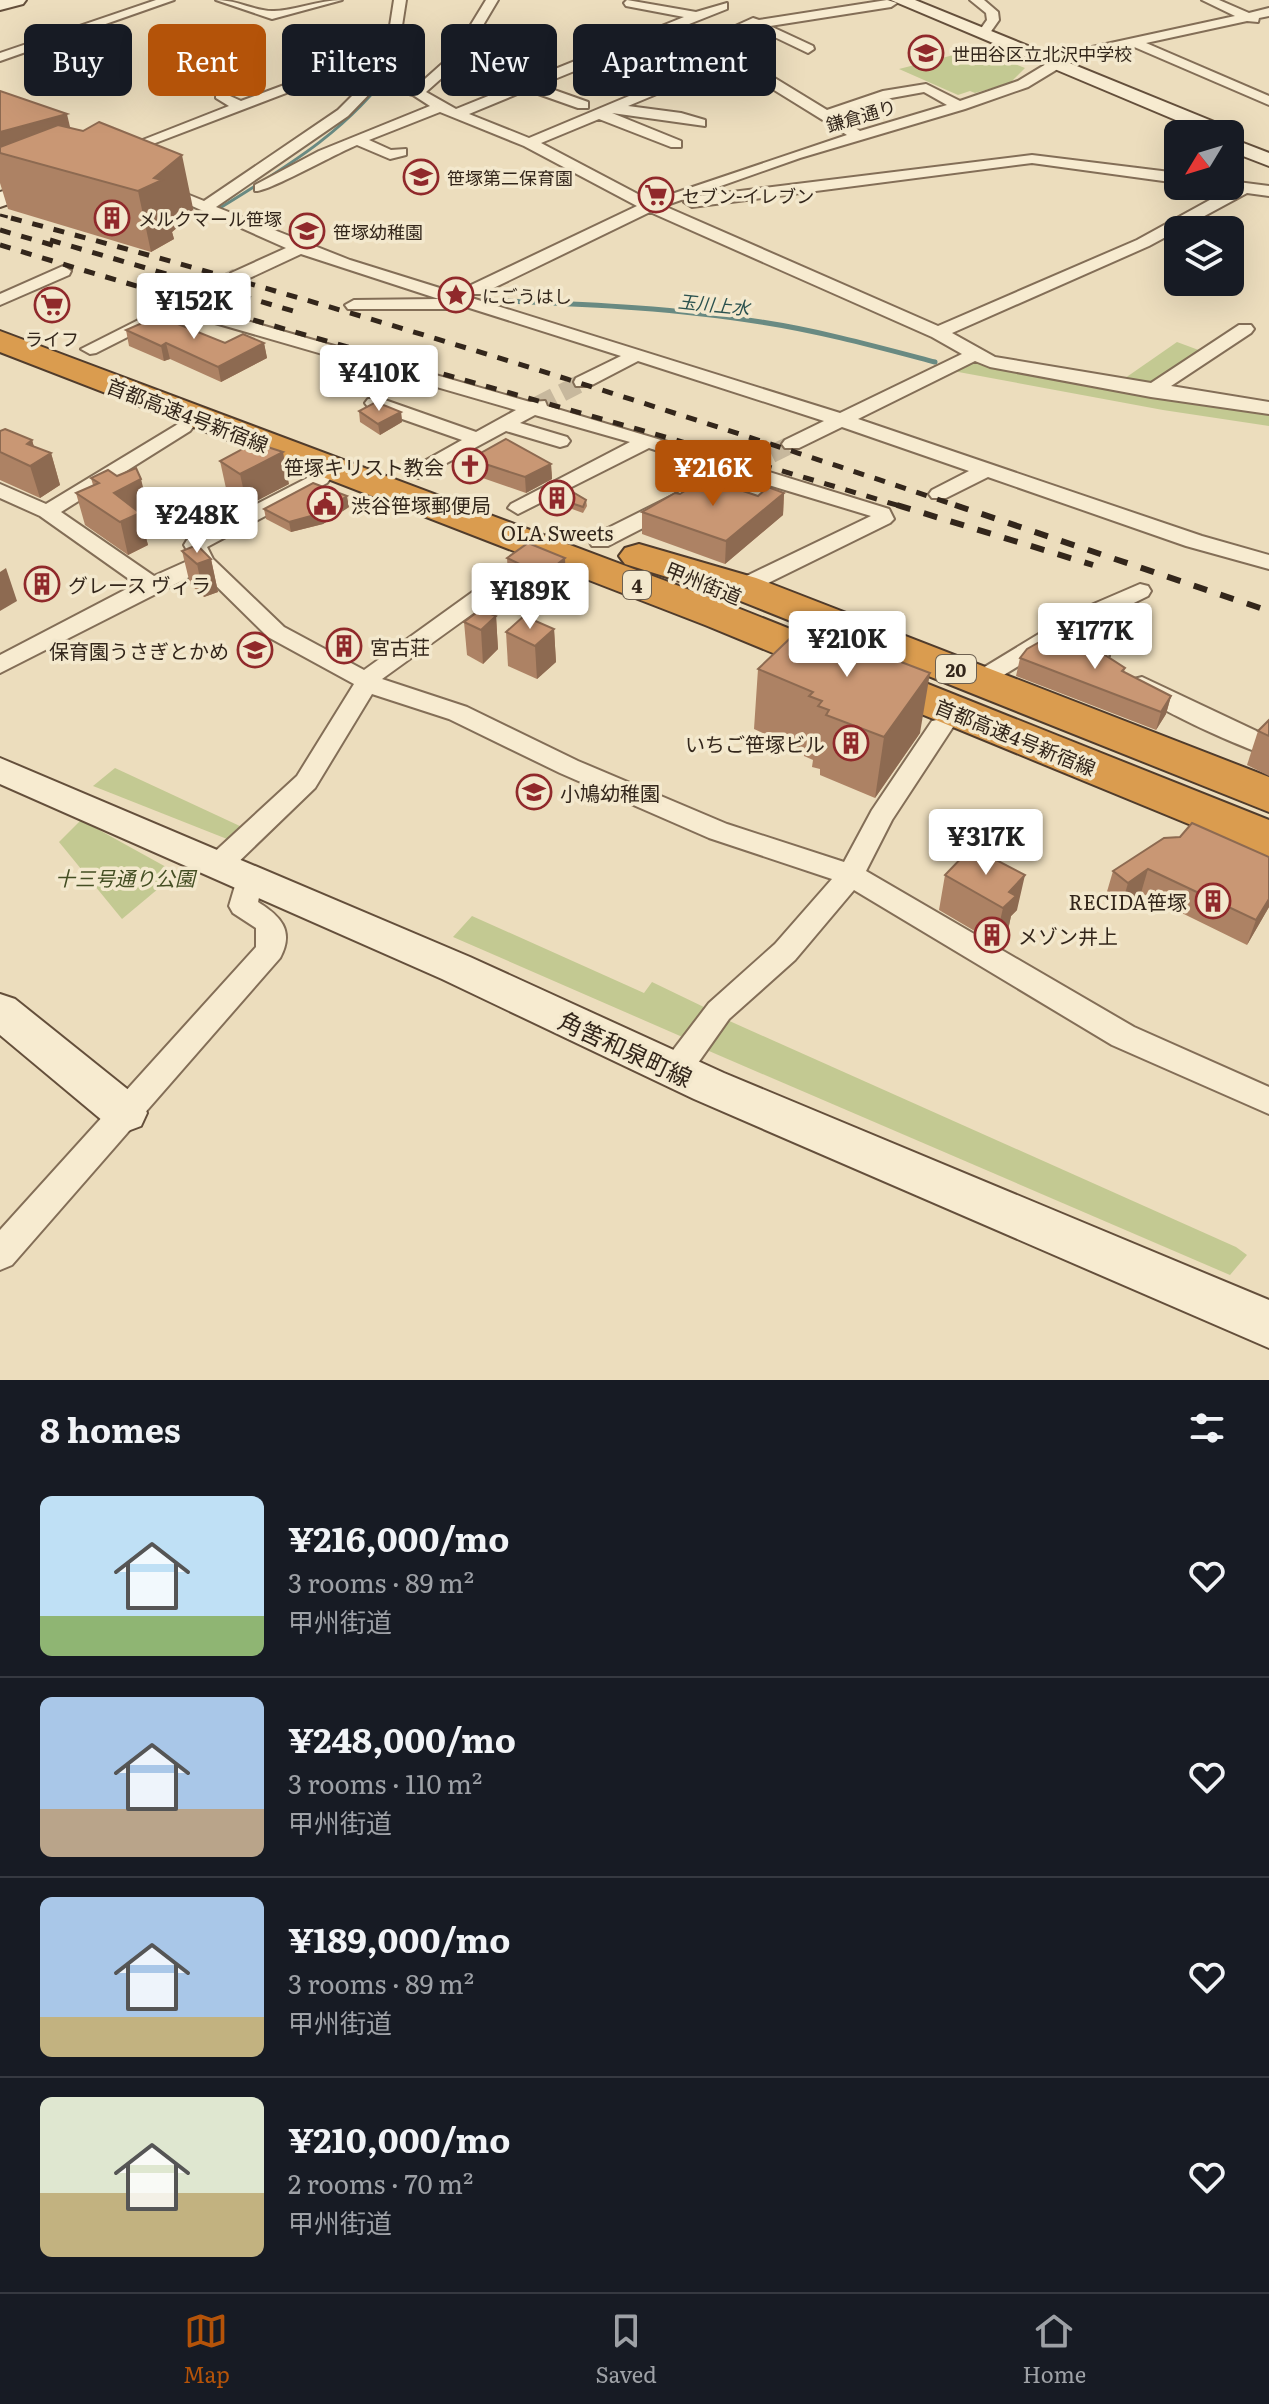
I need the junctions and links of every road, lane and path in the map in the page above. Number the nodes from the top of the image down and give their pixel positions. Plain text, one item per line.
1 (17, 0) edge
2 (168, 0) edge
3 (222, 0) edge
4 (336, 0) edge
5 (400, 0) edge
6 (492, 0) edge
7 (806, 0) edge
8 (976, 0) edge
9 (1208, 0) edge
10 (891, 1) edge
11 (719, 2) edge
12 (630, 3) dead end
13 (0, 5) edge
14 (1269, 12) edge
15 (824, 14) junction
16 (696, 16) junction
17 (1250, 17) junction
18 (396, 24) edge
19 (673, 24) edge
20 (757, 24) joint
21 (1269, 26) edge
22 (776, 33) edge
23 (983, 34) junction
24 (1133, 42) junction
25 (808, 49) dead end
26 (0, 57) edge
27 (1052, 66) junction
28 (776, 83) edge
29 (425, 86) edge
30 (282, 89) edge
31 (223, 96) edge
32 (363, 96) edge
33 (424, 96) edge
34 (500, 96) edge
35 (557, 96) edge
36 (644, 96) edge
37 (1269, 101) edge
38 (239, 105) junction
39 (583, 105) dead end
40 (960, 106) junction
41 (440, 107) junction
42 (607, 112) junction
43 (458, 113) junction
44 (824, 116) junction
45 (1174, 120) edge
46 (1190, 120) edge
47 (700, 123) dead end
48 (859, 136) junction
49 (360, 141) junction
50 (1244, 141) edge
51 (529, 143) junction
52 (676, 144) dead end
53 (1244, 150) edge
54 (1269, 151) edge
55 (401, 152) dead end
56 (105, 158) edge
57 (1269, 160) edge
58 (66, 175) edge
59 (1164, 176) edge
60 (146, 182) edge
61 (1244, 188) edge
62 (1269, 191) edge
63 (674, 198) junction
64 (0, 200) edge
65 (1215, 200) edge
66 (650, 206) junction
67 (215, 210) junction
68 (300, 248) junction
69 (63, 271) dead end
70 (237, 277) tunnel mouth
71 (440, 293) junction
72 (473, 296) junction
73 (0, 300) edge
74 (354, 305) dead end
75 (413, 306) junction
76 (0, 314) edge
77 (0, 327) edge
78 (1245, 329) dead end
79 (938, 333) junction
80 (0, 341) edge
81 (90, 349) junction
82 (638, 354) junction
83 (0, 355) edge
84 (962, 361) junction
85 (583, 382) tunnel mouth
86 (1151, 391) junction
87 (375, 403) edge
88 (536, 406) junction
89 (1269, 408) edge
90 (843, 420) junction
91 (502, 424) junction
92 (183, 427) junction
93 (475, 438) junction
94 (560, 441) dead end
95 (647, 441) junction
96 (792, 444) tunnel mouth
97 (744, 468) junction
98 (988, 469) junction
99 (419, 472) junction
100 (320, 479) junction
101 (939, 494) dead end
102 (10, 495) edge
103 (518, 508) junction
104 (0, 511) edge
105 (47, 512) junction
106 (532, 560) junction
107 (204, 562) junction
108 (1269, 562) edge
109 (623, 565) junction
110 (152, 585) junction
111 (742, 587) junction
112 (1140, 591) dead end
113 (1058, 632) junction
114 (0, 665) edge
115 (981, 679) junction
116 (367, 681) junction
117 (941, 727) junction
118 (1269, 747) edge
119 (0, 770) edge
120 (1269, 795) edge
121 (1269, 811) edge
122 (1269, 820) edge
123 (1269, 839) edge
124 (1269, 846) edge
125 (1269, 866) edge
126 (234, 870) junction
127 (851, 875) junction
128 (0, 1011) edge
129 (675, 1071) junction
130 (1269, 1101) edge
131 (125, 1113) junction
132 (0, 1254) edge
133 (1262, 1321) edge

1 - 13 main road
2 - 26 street
3 - 4 street
5 - 18 street
6 - 29 street
7 - 15 street
8 - 23 street
9 - 17 street
10 - 15 street
10 - 23 main road
10 - 27 main road
11 - 16 street
11 - 20 street
12 - 16 street
14 - 17 street, 鎌倉通り
15 - 20 street
16 - 19 street
17 - 21 street
17 - 24 street, 鎌倉通り
22 - 25 street
23 - 27 main road
24 - 27 street, 鎌倉通り
24 - 37 street
27 - 40 street, 鎌倉通り
27 - 45 main road
27 - 46 main road
28 - 44 street
30 - 38 street
31 - 38 street
32 - 67 street
33 - 41 street
34 - 43 street
35 - 39 street
36 - 42 street
38 - 56 street
40 - 44 street
40 - 48 street, 鎌倉通り
41 - 43 street
41 - 49 street
42 - 47 street
42 - 51 street
42 - 52 street
43 - 51 street
44 - 48 street
48 - 63 street, 鎌倉通り
49 - 55 street
49 - 67 street
50 - 54 main road
51 - 66 street
53 - 57 main road
58 - 64 main road
59 - 63 street
60 - 67 street
61 - 62 street
63 - 66 street, 鎌倉通り
65 - 79 street
66 - 72 street, 鎌倉通り
66 - 79 street
67 - 68 street
68 - 70 street
68 - 71 street
69 - 73 street
71 - 72 street
71 - 75 street
72 - 75 street
72 - 82 street
74 - 75 street
76 - 81 highway, 甲州街道 / 20
77 - 122 highway, 首都高速4号新宿線 / 4
78 - 86 street
79 - 84 street
80 - 123 highway, 首都高速4号新宿線 / 4
81 - 88 street
81 - 99 highway, 甲州街道 / 20
82 - 85 street
82 - 90 street
83 - 92 highway, 甲州街道 / 20
84 - 86 street
84 - 90 street
86 - 89 street
87 - 93 street
88 - 91 street
88 - 95 street
90 - 96 street
90 - 98 street
91 - 93 street
91 - 94 street
92 - 100 highway, 甲州街道 / 20
92 - 105 street
93 - 99 street
95 - 97 street
95 - 103 street
97 - 109 street
97 - 111 street
98 - 101 street
98 - 108 street
99 - 103 highway, 甲州街道 / 20
100 - 106 highway, 甲州街道 / 20
100 - 107 street
102 - 104 street
102 - 105 street
103 - 109 highway, 甲州街道 / 20
105 - 110 street
106 - 109 highway, 甲州街道 / 20
106 - 116 street
107 - 110 street
107 - 116 street
109 - 111 highway, 20
109 - 117 highway
109 - 121 highway, 甲州街道 / 20
109 - 124 highway, 甲州街道 / 20
110 - 114 street
111 - 115 highway, 20
112 - 113 street
113 - 115 street
113 - 118 street
115 - 120 highway, 20
116 - 126 street
116 - 127 street
117 - 125 highway
117 - 127 street
119 - 126 main road, 角筈和泉町線
126 - 129 main road, 角筈和泉町線
126 - 131 street
127 - 129 street
127 - 130 street
128 - 131 main road
129 - 133 main road, 角筈和泉町線
131 - 132 street

